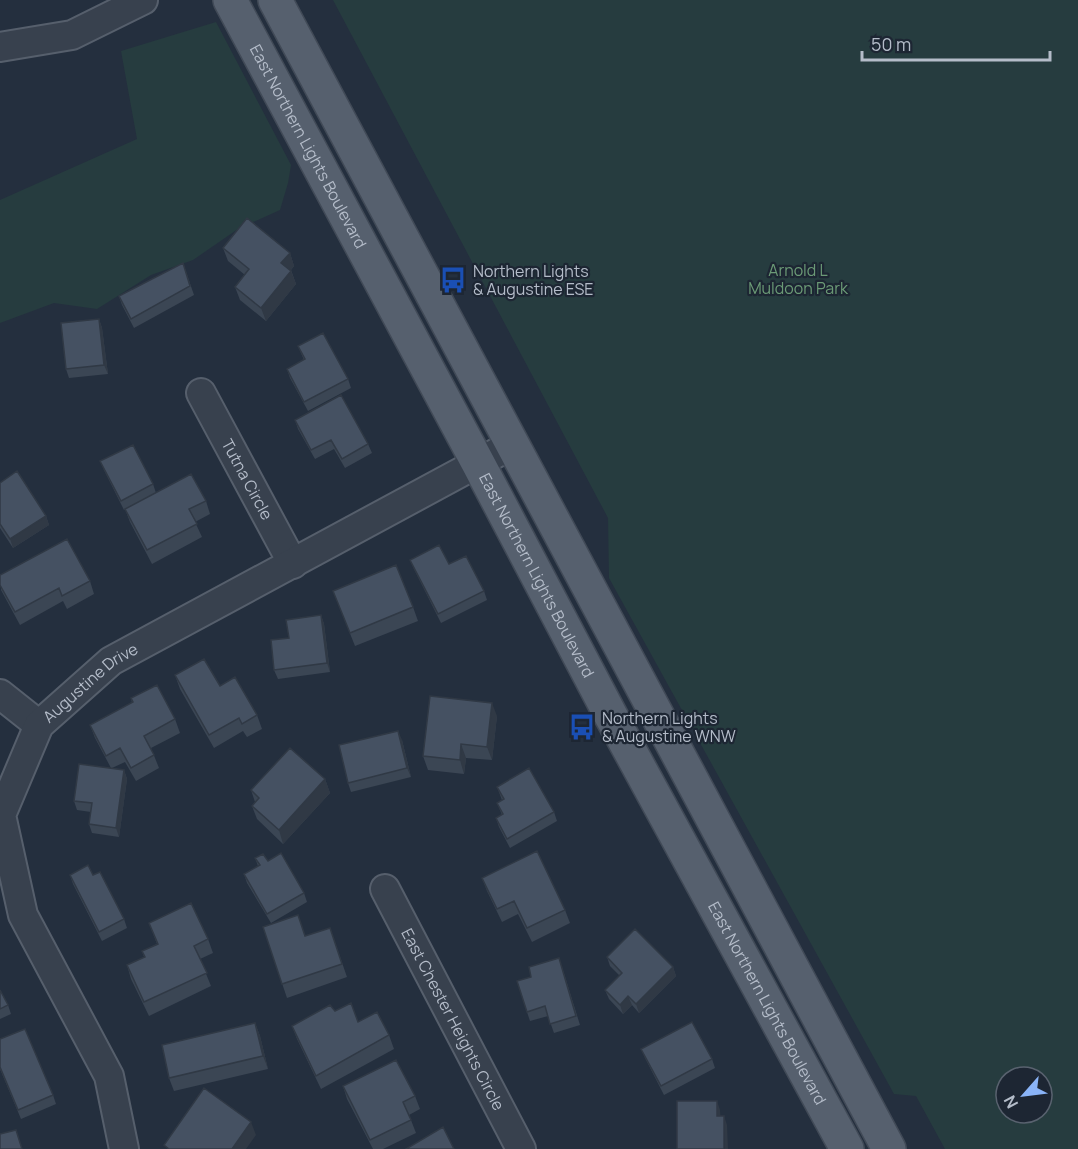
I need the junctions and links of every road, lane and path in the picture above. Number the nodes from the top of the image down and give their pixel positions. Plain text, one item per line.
1 (143, 0) edge
2 (230, 0) edge
3 (275, 0) edge
4 (0, 47) edge
5 (201, 393) dead end
6 (513, 444) junction
7 (478, 463) junction
8 (293, 564) junction
9 (0, 694) edge
10 (39, 725) junction
11 (385, 889) dead end
12 (11, 921) edge
13 (124, 1149) edge
14 (521, 1149) edge
15 (847, 1149) edge
16 (889, 1149) edge

1 - 4 street
2 - 7 main road, East Northern Lights Boulevard
3 - 6 main road
5 - 8 street, Tutna Circle
6 - 7 street, Augustine Drive
6 - 16 main road
7 - 8 street, Augustine Drive
7 - 15 main road, East Northern Lights Boulevard
8 - 10 street, Augustine Drive
9 - 10 street
10 - 12 street, Augustine Drive
11 - 14 street, East Chester Heights Circle
12 - 13 street, Augustine Drive

